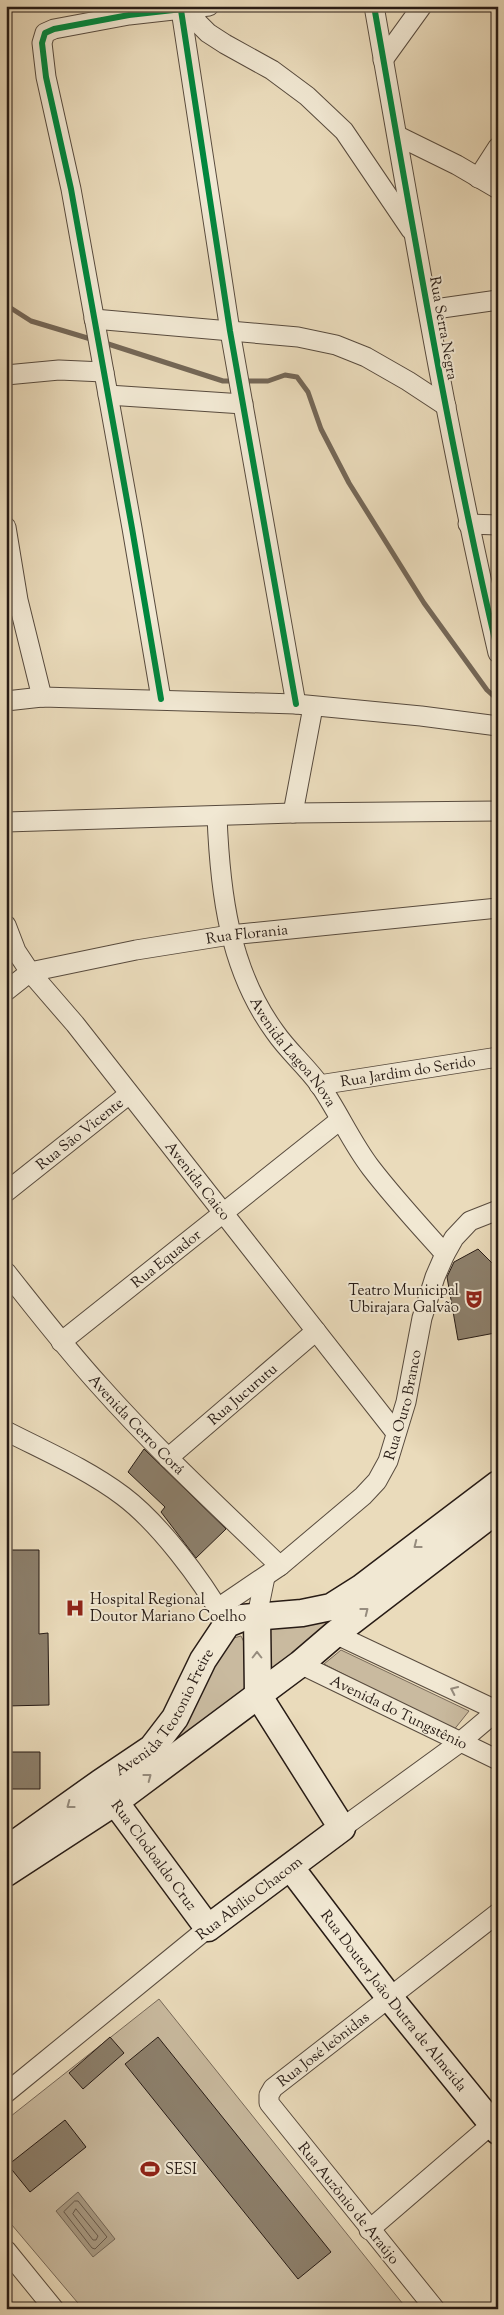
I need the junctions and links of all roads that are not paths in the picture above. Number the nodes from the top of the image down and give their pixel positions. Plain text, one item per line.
1 (210, 6) edge
2 (374, 6) edge
3 (422, 6) edge
4 (186, 10) junction
5 (122, 11) edge
6 (383, 60) junction
7 (398, 136) junction
8 (498, 147) edge
9 (478, 178) junction
10 (498, 190) edge
11 (415, 235) junction
12 (498, 300) edge
13 (428, 310) junction
14 (94, 319) junction
15 (230, 331) junction
16 (104, 372) junction
17 (6, 375) edge
18 (108, 395) junction
19 (243, 404) junction
20 (446, 406) junction
21 (468, 524) junction
22 (498, 525) edge
23 (6, 528) edge
24 (498, 653) edge
25 (42, 697) junction
26 (161, 700) junction
27 (6, 701) edge
28 (304, 705) junction
29 (498, 726) edge
30 (498, 811) edge
31 (293, 813) junction
32 (217, 816) junction
33 (6, 822) edge
34 (498, 908) edge
35 (6, 925) edge
36 (230, 936) junction
37 (30, 972) junction
38 (6, 990) edge
39 (498, 1057) edge
40 (319, 1085) junction
41 (128, 1094) junction
42 (340, 1120) junction
43 (6, 1192) edge
44 (498, 1210) edge
45 (223, 1213) junction
46 (445, 1254) junction
47 (6, 1272) edge
48 (316, 1331) junction
49 (61, 1342) junction
50 (6, 1431) edge
51 (396, 1433) junction
52 (168, 1458) junction
53 (498, 1484) edge
54 (498, 1509) edge
55 (450, 1532) junction
56 (280, 1566) junction
57 (265, 1577) junction
58 (222, 1616) junction
59 (256, 1616) junction
60 (335, 1634) junction
61 (300, 1664) junction
62 (258, 1695) junction
63 (498, 1711) edge
64 (459, 1743) junction
65 (498, 1760) edge
66 (107, 1792) junction
67 (342, 1828) junction
68 (6, 1850) edge
69 (291, 1868) junction
70 (6, 1873) edge
71 (498, 1913) edge
72 (208, 1928) junction
73 (389, 1997) junction
74 (6, 2093) edge
75 (269, 2095) joint
76 (496, 2125) edge
77 (369, 2230) junction
78 (6, 2250) edge
79 (54, 2309) edge
80 (435, 2309) edge

1 - 4 street
2 - 6 street, Rua Serra Negra
3 - 6 street
4 - 5 street
4 - 11 street
4 - 15 street
5 - 14 street
6 - 7 street, Rua Serra Negra
7 - 9 street
7 - 11 street, Rua Serra Negra
8 - 9 street
9 - 10 street
11 - 13 street, Rua Serra Negra
12 - 13 street
13 - 20 street, Rua Serra Negra
14 - 15 street
14 - 16 street
15 - 19 street
15 - 20 street
16 - 17 street
16 - 18 street
18 - 19 street
18 - 26 street
19 - 28 street
20 - 21 street, Rua Serra Negra
21 - 22 street
21 - 24 street, Rua Serra Negra
23 - 25 street
25 - 26 street
25 - 27 street
26 - 28 street
28 - 29 street
28 - 31 street
30 - 31 street
31 - 32 street
32 - 33 street
32 - 36 street, Avenida Lagoa Nova
34 - 36 street, Rua Florania
35 - 37 street, Avenida Caico
36 - 37 street, Rua Florania
36 - 40 street, Avenida Lagoa Nova
37 - 38 street, Rua Florania
37 - 41 street, Avenida Caico
39 - 40 street, Rua Jardim do Serido
40 - 42 street, Avenida Lagoa Nova
41 - 43 street, Rua São Vicente
41 - 45 street, Avenida Caico
42 - 45 street, Rua Equador
42 - 46 street, Avenida Lagoa Nova
44 - 46 street, Rua Ouro Branco
45 - 48 street, Avenida Caico
45 - 49 street, Rua Equador
46 - 51 street, Rua Ouro Branco
47 - 49 street, Avenida Cerro Corá
48 - 51 street, Avenida Caico
48 - 52 street, Rua Jucurutu
49 - 52 street, Avenida Cerro Corá
50 - 58 street
51 - 56 street, Rua Ouro Branco
52 - 56 street, Avenida Cerro Corá
53 - 55 main road, Avenida Teotonio Freire
54 - 55 main road, Avenida Teotonio Freire
55 -> 59 main road, Avenida Teotonio Freire
60 -> 55 main road, Avenida Teotonio Freire
56 - 57 street, Rua Ouro Branco
57 - 58 street, Rua Ouro Branco
57 - 59 street
58 - 59 main road, Avenida Teotonio Freire
58 - 66 main road, Avenida Teotonio Freire
62 -> 59 main road
60 - 61 main road, Avenida Teotonio Freire
63 -> 60 street
61 - 62 main road, Avenida Teotonio Freire
61 - 64 street, Avenida do Tungstênio
66 -> 62 main road, Avenida Teotonio Freire
62 - 67 main road
63 - 64 street, Rua Abílio Chacom
64 - 65 street, Avenida do Tungstênio
64 - 67 street, Rua Abílio Chacom
66 -> 68 main road, Avenida Teotonio Freire
66 - 70 main road, Avenida Teotonio Freire
66 - 72 main road, Rua Clodoaldo Cruz
67 - 69 main road, Rua Abílio Chacom
69 - 72 main road, Rua Abílio Chacom
69 - 73 main road, Rua Doutor João Dutra de Almeida
71 - 73 street, Rua José leônidas
72 - 74 street, Rua Abílio Chacom
73 - 75 street, Rua José leônidas
73 - 76 main road, Rua Doutor João Dutra de Almeida
75 - 77 street, Rua Auzônio de Araújo
76 - 77 street
77 - 80 street, Rua Auzônio de Araújo
78 - 79 street

